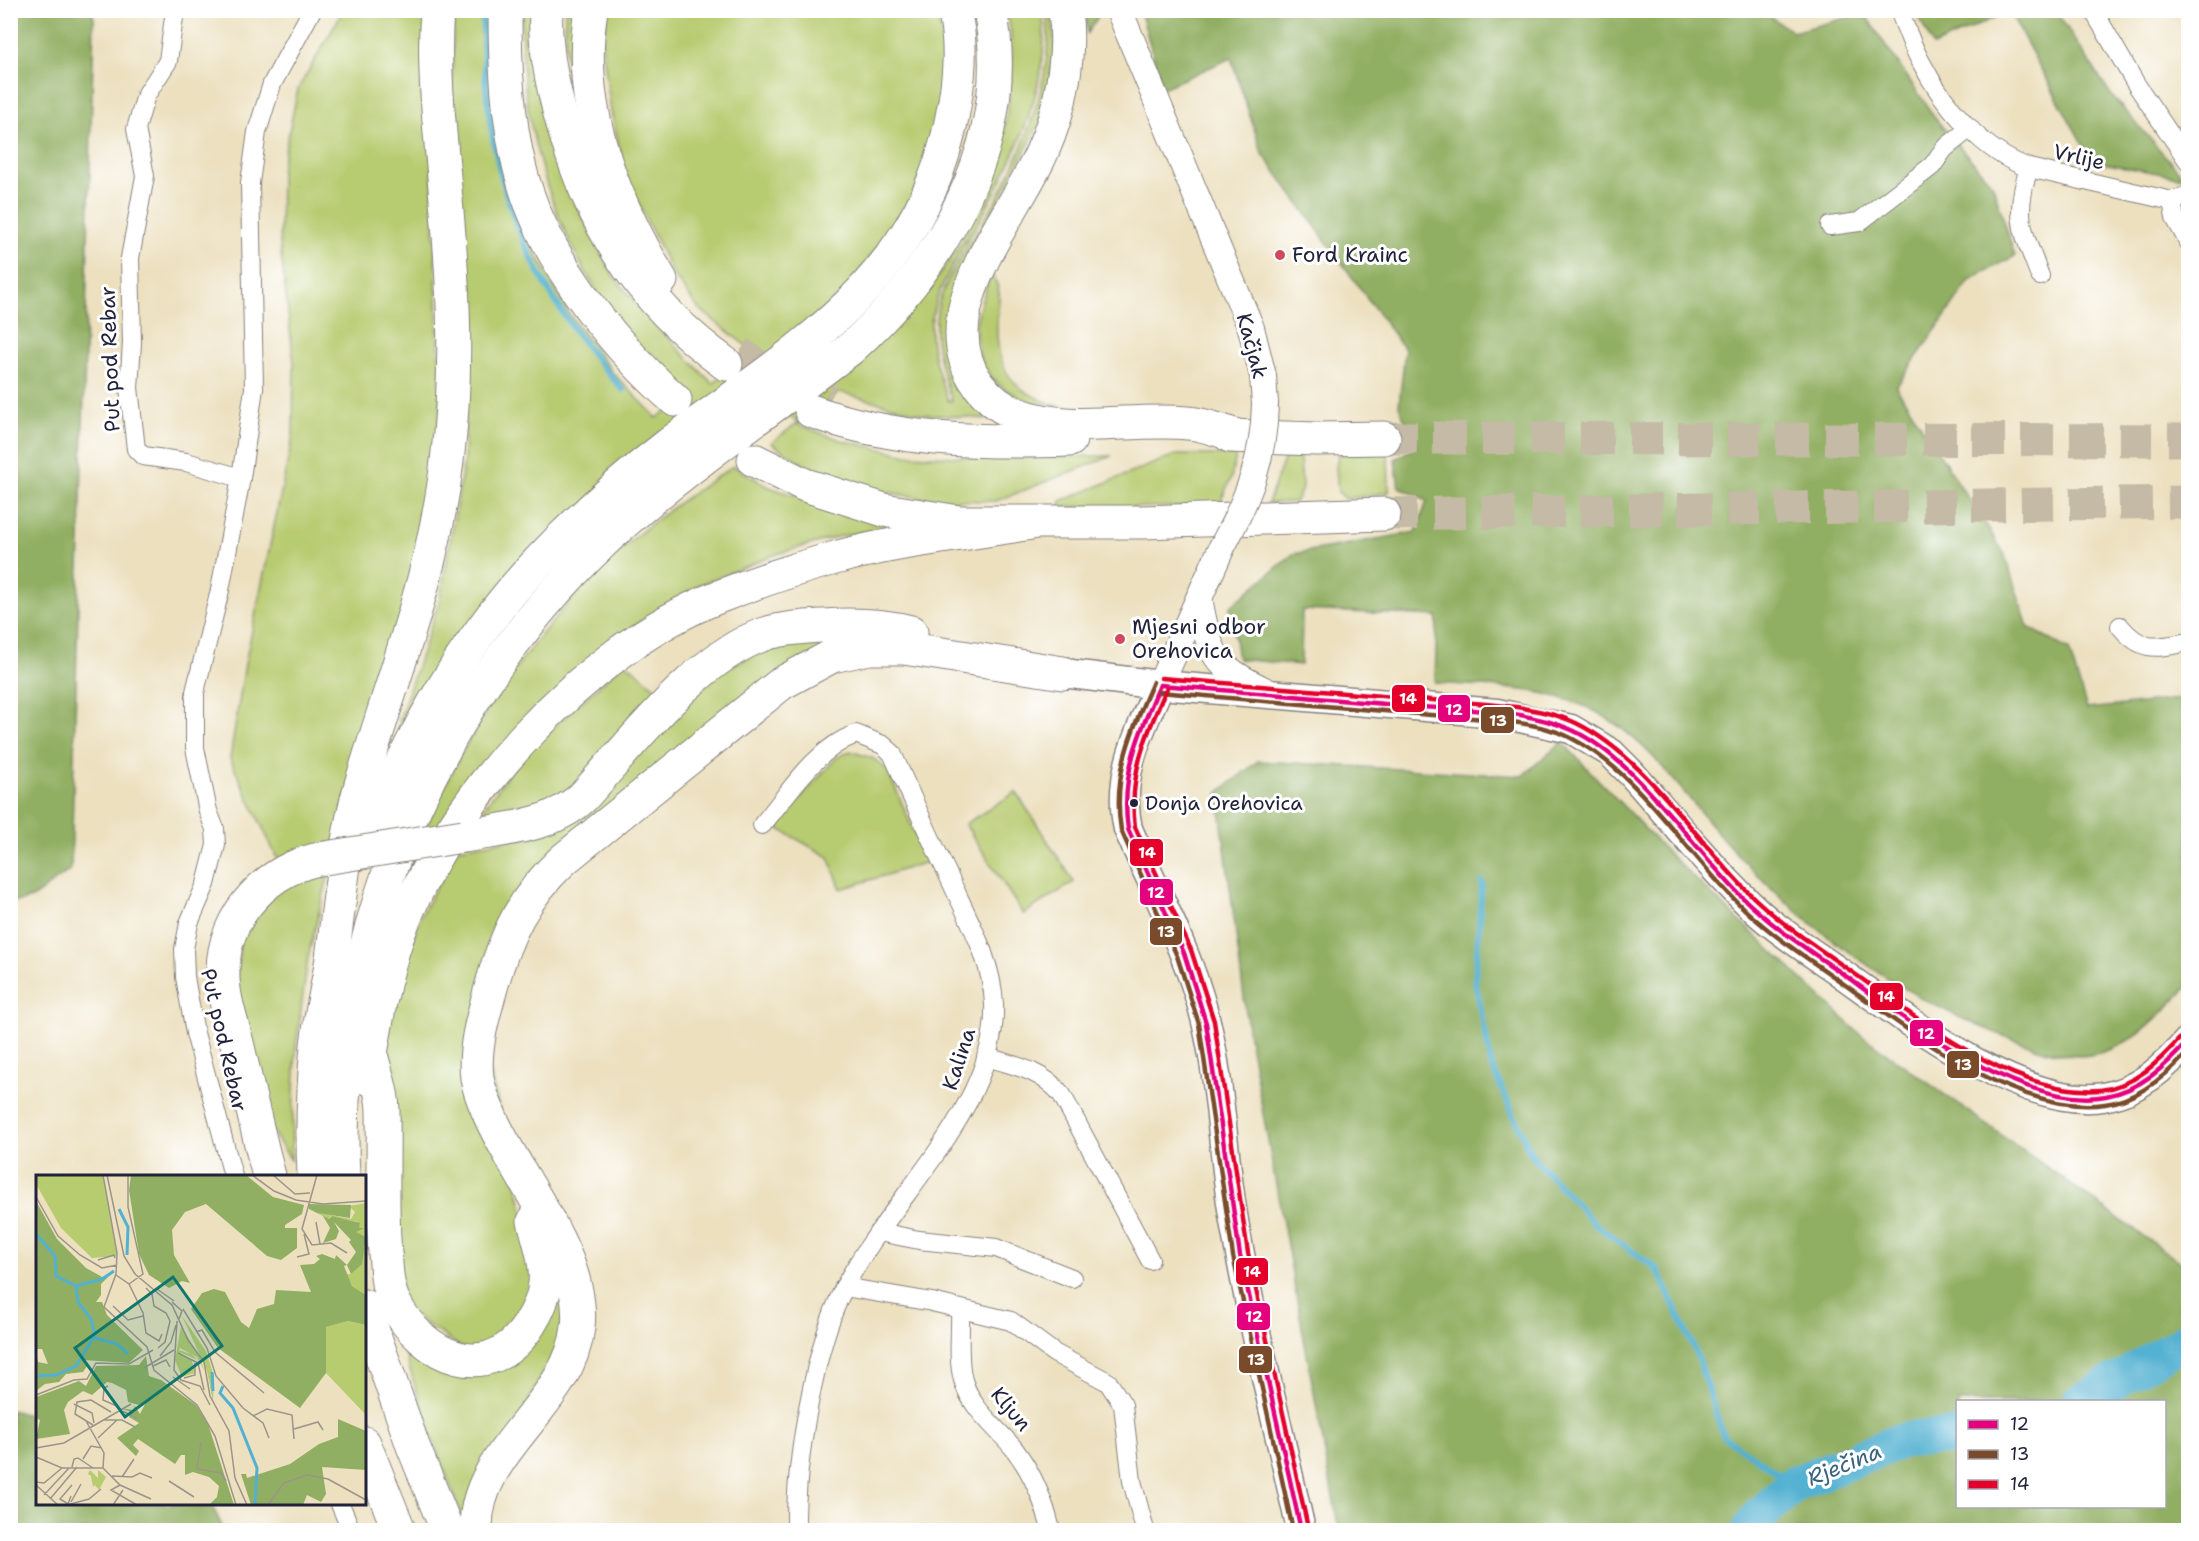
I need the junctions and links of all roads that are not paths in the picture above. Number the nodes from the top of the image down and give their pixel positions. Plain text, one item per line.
1 (175, 10) edge
2 (312, 10) edge
3 (437, 10) edge
4 (505, 10) edge
5 (546, 10) edge
6 (591, 10) edge
7 (954, 10) edge
8 (990, 10) edge
9 (1065, 10) edge
10 (1119, 10) edge
11 (1899, 10) edge
12 (2093, 10) edge
13 (1971, 128) junction
14 (2188, 161) edge
15 (2029, 168) junction
16 (2180, 198) edge
17 (1830, 226) dead end
18 (2188, 241) edge
19 (2040, 276) dead end
20 (675, 400) dead end
21 (821, 406) tunnel mouth
22 (1237, 436) junction
23 (1384, 438) tunnel mouth
24 (754, 460) dead end
25 (241, 478) junction
26 (1384, 514) tunnel mouth
27 (1031, 523) junction
28 (1199, 598) junction
29 (2120, 626) dead end
30 (2188, 642) edge
31 (977, 658) junction
32 (1062, 673) joint
33 (1160, 685) junction
34 (1268, 692) junction
35 (762, 825) dead end
36 (332, 959) junction
37 (2188, 1041) edge
38 (371, 1055) junction
39 (986, 1057) junction
40 (233, 1175) edge
41 (269, 1175) edge
42 (314, 1175) edge
43 (343, 1175) edge
44 (361, 1175) edge
45 (525, 1184) junction
46 (879, 1232) junction
47 (1150, 1260) dead end
48 (366, 1275) edge
49 (1072, 1278) dead end
50 (844, 1287) junction
51 (960, 1310) junction
52 (370, 1321) edge
53 (366, 1446) edge
54 (341, 1505) edge
55 (351, 1530) edge
56 (399, 1530) edge
57 (447, 1530) edge
58 (476, 1530) edge
59 (796, 1530) edge
60 (1051, 1530) edge
61 (1145, 1530) edge
62 (1301, 1530) edge

1 - 25 street, Put pod Rebar
2 - 25 street
3 - 36 highway
4 - 20 highway
5 - 6 highway
7 - 36 highway
8 - 43 highway
9 - 22 highway
10 - 28 main road, Kačjak, bridge
11 - 13 street, Vrlije
12 - 14 street
13 - 15 street, Vrlije
13 - 17 street
15 - 16 street, Vrlije
15 - 19 street
16 - 18 street
21 - 22 highway
22 - 23 highway
24 - 27 highway
25 - 40 street, Put pod Rebar
26 - 27 highway
27 - 38 highway
28 - 33 main road, Kačjak
28 - 34 main road
29 - 30 street
31 - 32 highway
31 - 41 highway, bridge
31 - 45 highway
32 - 33 main road
33 - 34 main road
33 - 62 main road
34 - 37 main road
35 - 39 street, Kalina
36 - 42 highway
38 - 44 highway
38 - 45 highway
39 - 46 street, Kalina
39 - 47 street
45 - 58 highway
46 - 49 street
46 - 50 street, Kalina
48 - 52 highway
50 - 51 street
50 - 59 street, Kalina
51 - 60 street, Kljun
51 - 61 street
52 - 57 highway
53 - 56 highway
54 - 55 street

